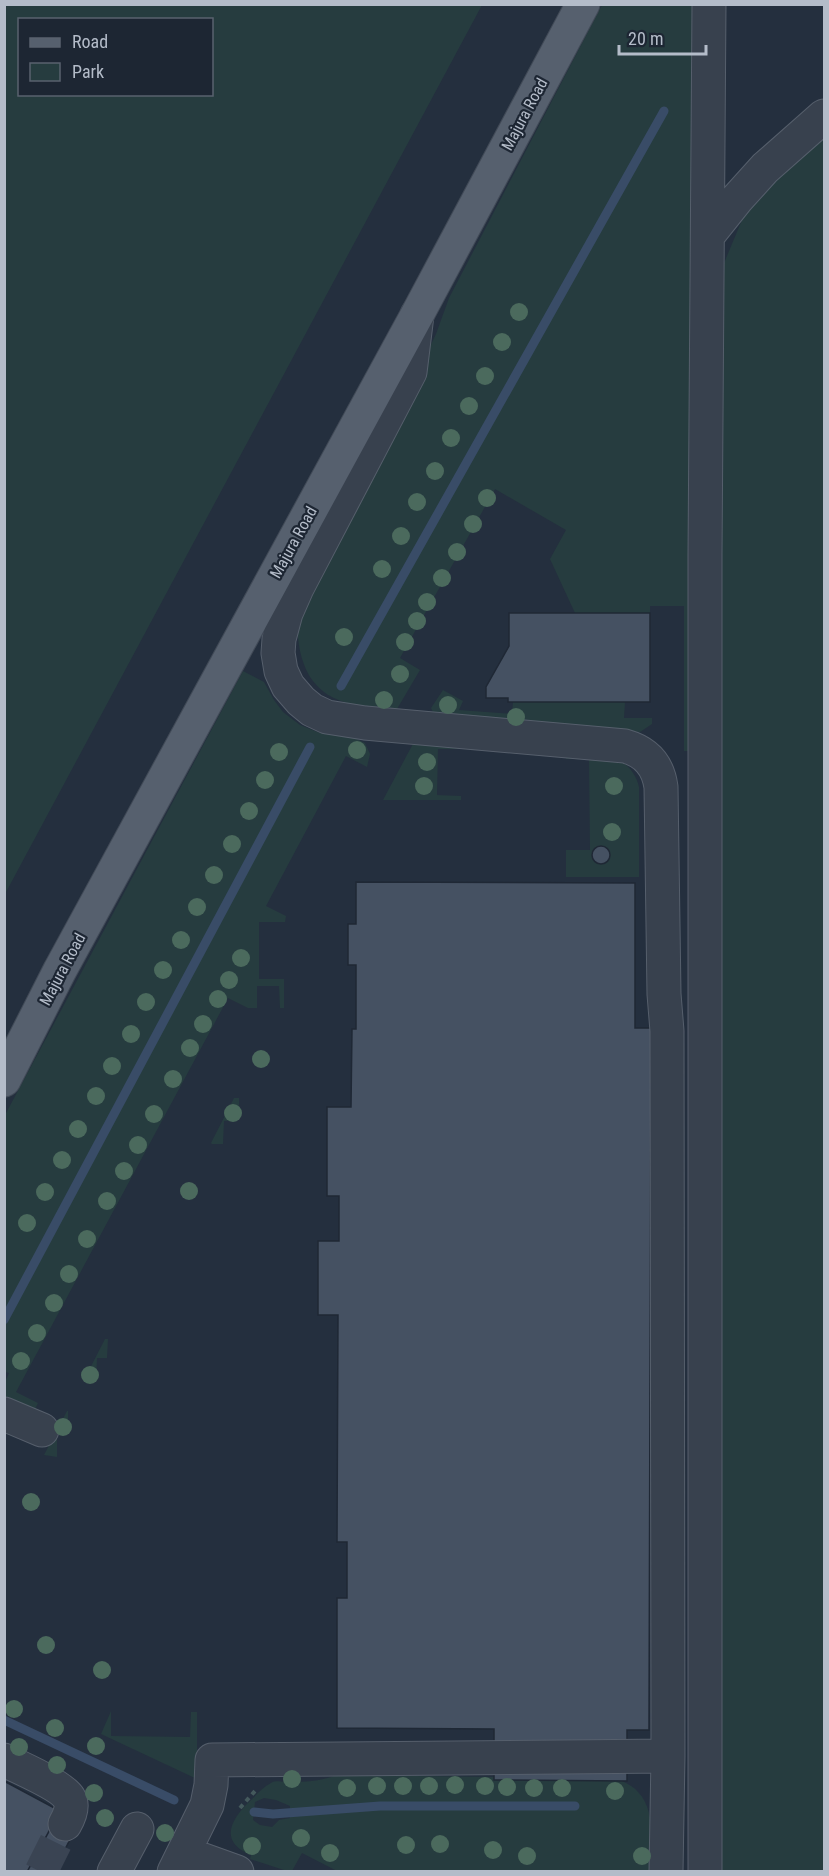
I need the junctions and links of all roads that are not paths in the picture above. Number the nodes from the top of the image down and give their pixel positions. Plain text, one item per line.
1 (583, 4) edge
2 (710, 4) edge
3 (825, 116) edge
4 (709, 234) junction
5 (417, 315) junction
6 (4, 1080) edge
7 (4, 1414) edge
8 (42, 1430) dead end
9 (668, 1756) junction
10 (6, 1761) edge
11 (65, 1824) tunnel mouth
12 (137, 1829) dead end
13 (179, 1862) edge
14 (114, 1872) edge
15 (237, 1872) edge
16 (666, 1872) edge
17 (705, 1872) edge

1 - 5 main road, Majura Road
2 - 4 street
3 - 4 street
4 - 17 street
5 - 6 main road, Majura Road
5 - 9 street
7 - 8 street
9 - 13 street
9 - 16 street
10 - 11 street
12 - 14 street
13 - 15 street

